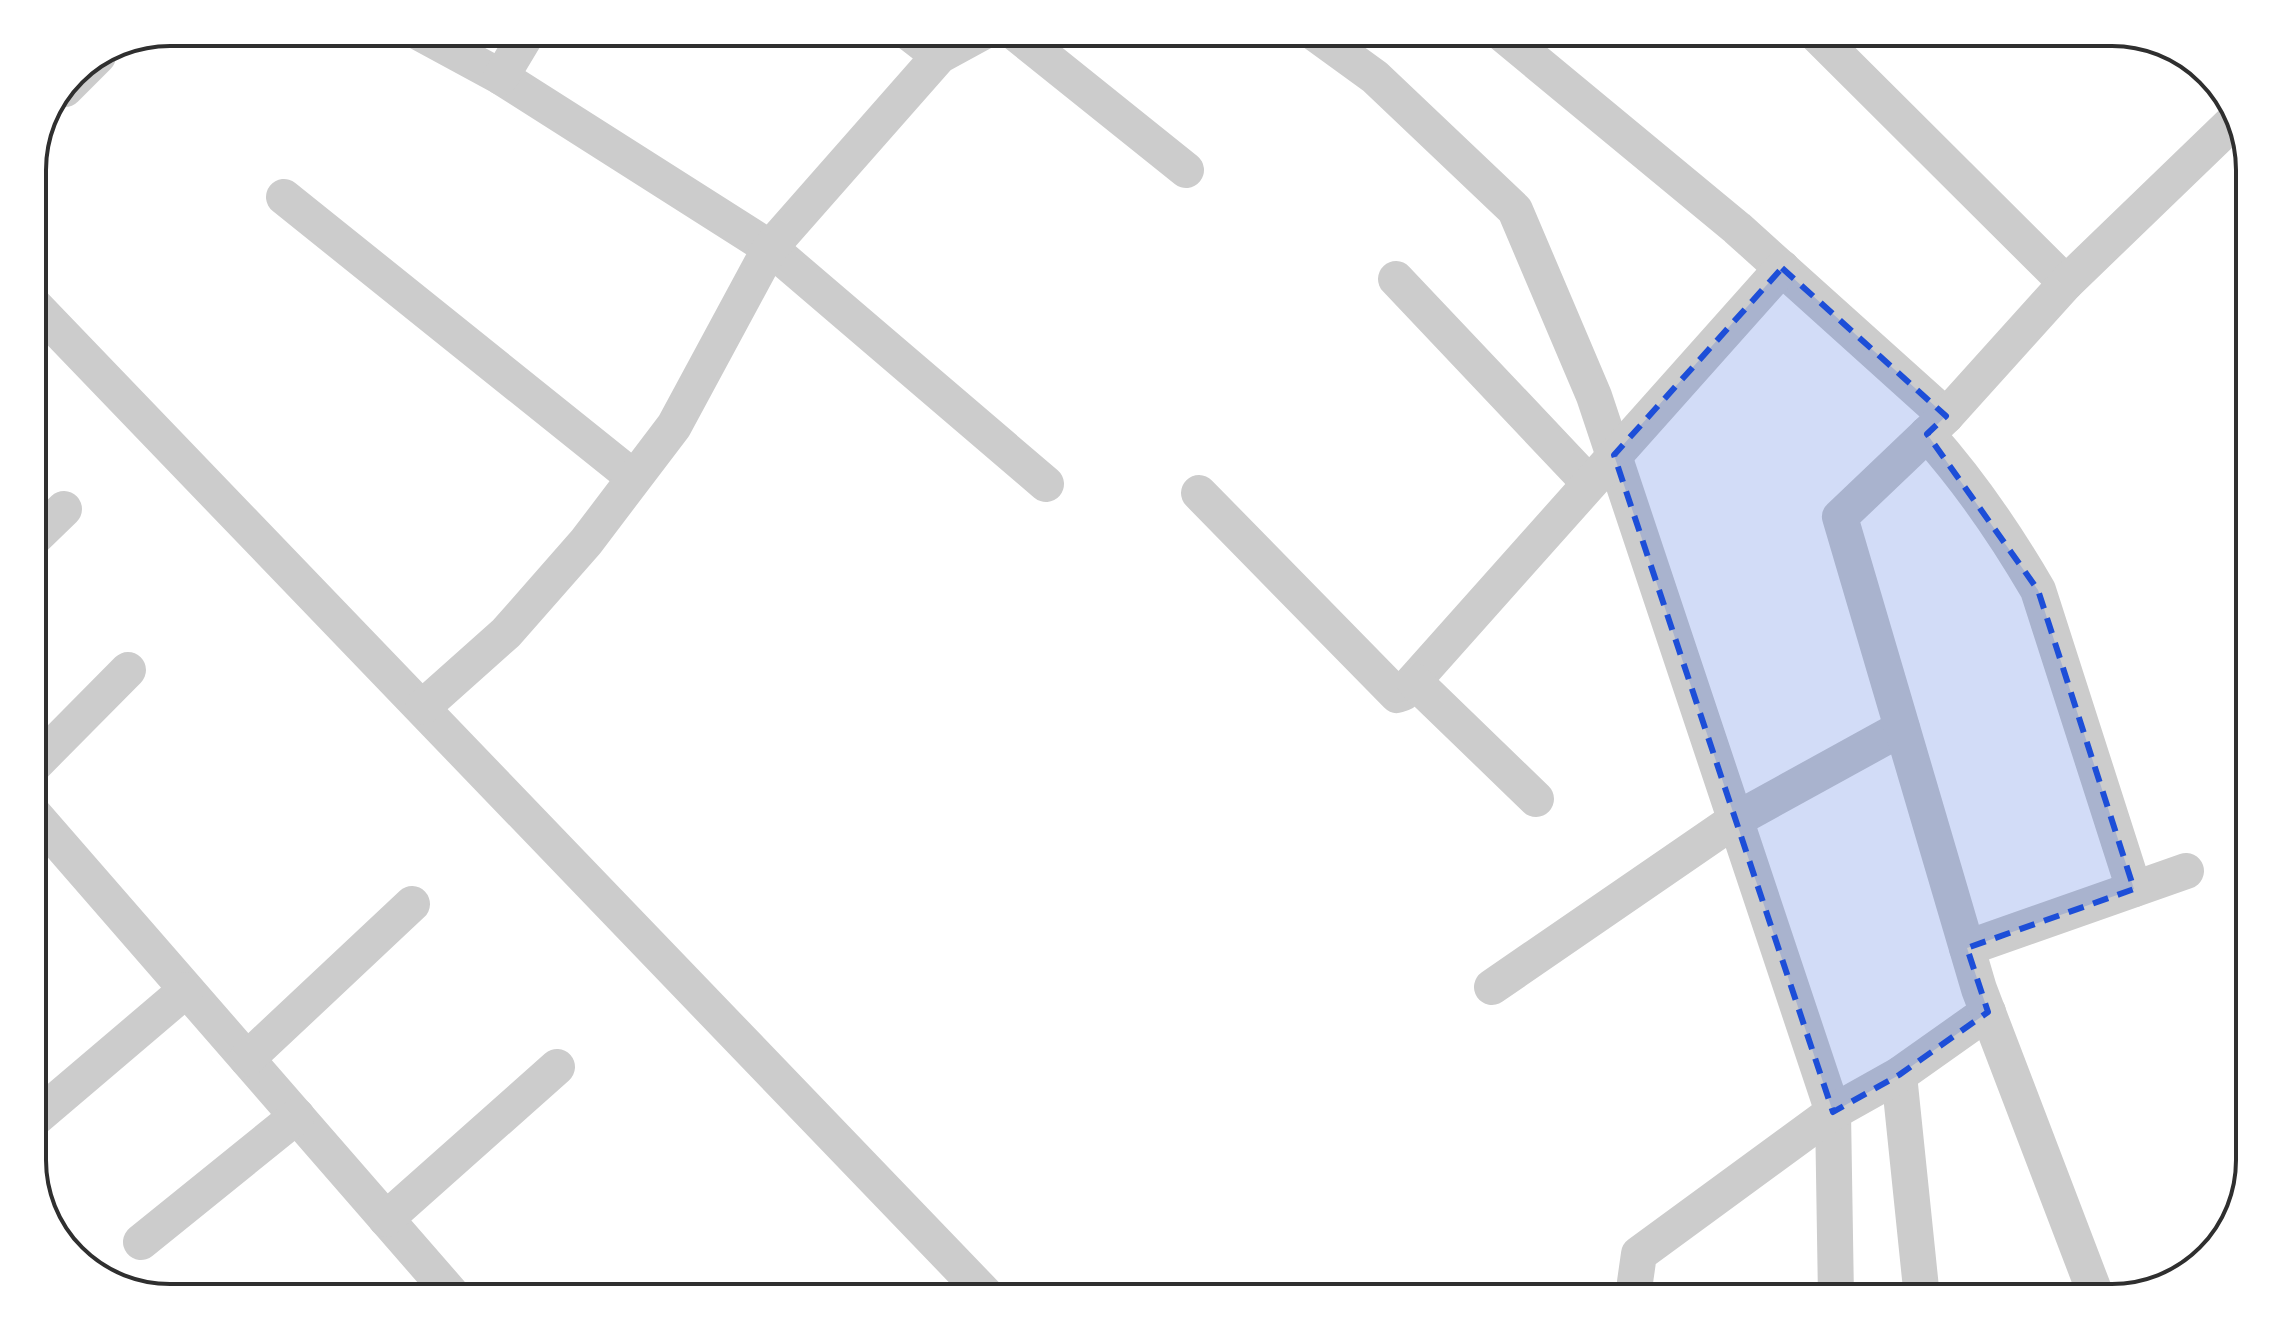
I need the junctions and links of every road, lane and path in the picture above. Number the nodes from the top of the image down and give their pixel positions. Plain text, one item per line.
1 (444, 46) edge
2 (520, 46) edge
3 (926, 46) edge
4 (957, 46) edge
5 (1031, 46) edge
6 (1332, 46) edge
7 (1517, 46) edge
8 (1828, 46) edge
9 (939, 56) junction
10 (501, 77) junction
11 (2228, 126) edge
12 (1186, 170) dead end
13 (284, 197) dead end
14 (770, 248) junction
15 (1782, 268) junction
16 (1396, 279) dead end
17 (2066, 283) junction
18 (46, 317) edge
19 (1936, 425) junction
20 (1614, 455) junction
21 (633, 477) junction
22 (1589, 483) junction
23 (1046, 484) dead end
24 (1199, 493) dead end
25 (64, 509) dead end
26 (46, 526) edge
27 (128, 670) dead end
28 (1414, 681) junction
29 (423, 707) junction
30 (1902, 728) junction
31 (46, 753) edge
32 (1536, 799) dead end
33 (1735, 820) junction
34 (46, 828) edge
35 (2186, 871) dead end
36 (2134, 889) junction
37 (412, 904) dead end
38 (1967, 948) junction
39 (1492, 987) dead end
40 (186, 990) junction
41 (1988, 1012) junction
42 (247, 1059) junction
43 (557, 1067) dead end
44 (1899, 1075) junction
45 (46, 1109) edge
46 (1833, 1112) junction
47 (297, 1116) junction
48 (386, 1219) junction
49 (141, 1242) dead end
50 (443, 1284) edge
51 (976, 1284) edge
52 (1635, 1284) edge
53 (1836, 1284) edge
54 (1921, 1284) edge
55 (2092, 1284) edge

1 - 10 street
2 - 10 street
3 - 9 street
4 - 9 street
5 - 12 street
6 - 20 street
7 - 15 street
8 - 17 street
9 - 14 street
10 - 14 street
11 - 17 street
13 - 21 street
14 - 21 street
14 - 23 street
15 - 19 street
15 - 20 street
16 - 22 street
17 - 19 street
18 - 29 street
19 - 30 street
19 - 36 street
20 - 22 street
20 - 33 street
21 - 29 street
22 - 28 street
24 - 28 street
25 - 26 street
27 - 31 street
28 - 32 street
29 - 51 street
30 - 33 street
30 - 38 street
33 - 39 street
33 - 46 street
34 - 40 street
35 - 36 street
36 - 38 street
37 - 42 street
38 - 41 street
40 - 42 street
40 - 45 street
41 - 44 street
41 - 55 street
42 - 47 street
43 - 48 street
44 - 46 street
44 - 54 street
46 - 52 street
46 - 53 street
47 - 48 street
47 - 49 street
48 - 50 street

